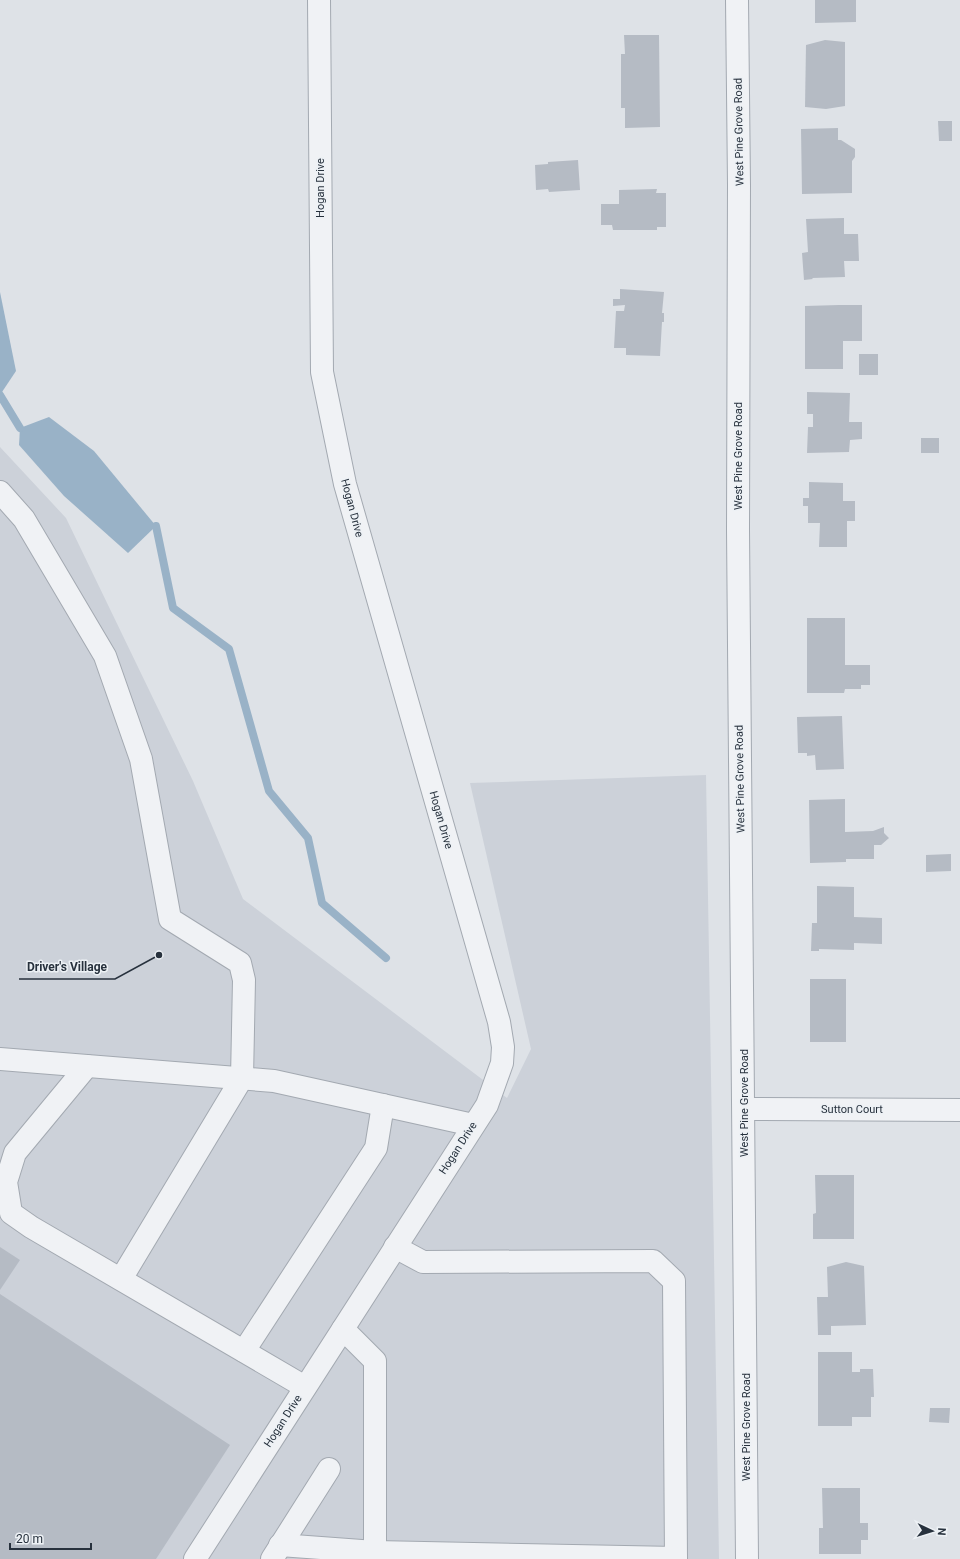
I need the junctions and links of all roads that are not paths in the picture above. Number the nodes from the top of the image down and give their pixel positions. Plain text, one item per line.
1 (319, 0) edge
2 (737, 0) edge
3 (0, 492) edge
4 (0, 1059) edge
5 (87, 1066) junction
6 (242, 1078) junction
7 (383, 1105) junction
8 (744, 1109) junction
9 (960, 1110) edge
10 (473, 1125) junction
11 (395, 1247) junction
12 (121, 1279) junction
13 (343, 1329) junction
14 (244, 1351) junction
15 (306, 1387) junction
16 (329, 1469) dead end
17 (276, 1552) edge
18 (376, 1556) edge
19 (195, 1559) edge
20 (676, 1559) edge
21 (747, 1559) edge

1 - 10 street, Hogan Drive
2 - 8 street, West Pine Grove Road
3 - 6 street
4 - 5 street
5 - 6 street
5 - 12 street
6 - 7 street
6 - 12 street
7 - 10 street
7 - 14 street
8 - 9 street, Sutton Court
8 - 21 street, West Pine Grove Road
10 - 11 street, Hogan Drive
11 - 13 street, Hogan Drive
11 - 20 street
12 - 14 street
13 - 15 street, Hogan Drive
13 - 18 street
14 - 15 street
15 - 19 street, Hogan Drive
16 - 17 street
17 - 18 street
18 - 20 street

